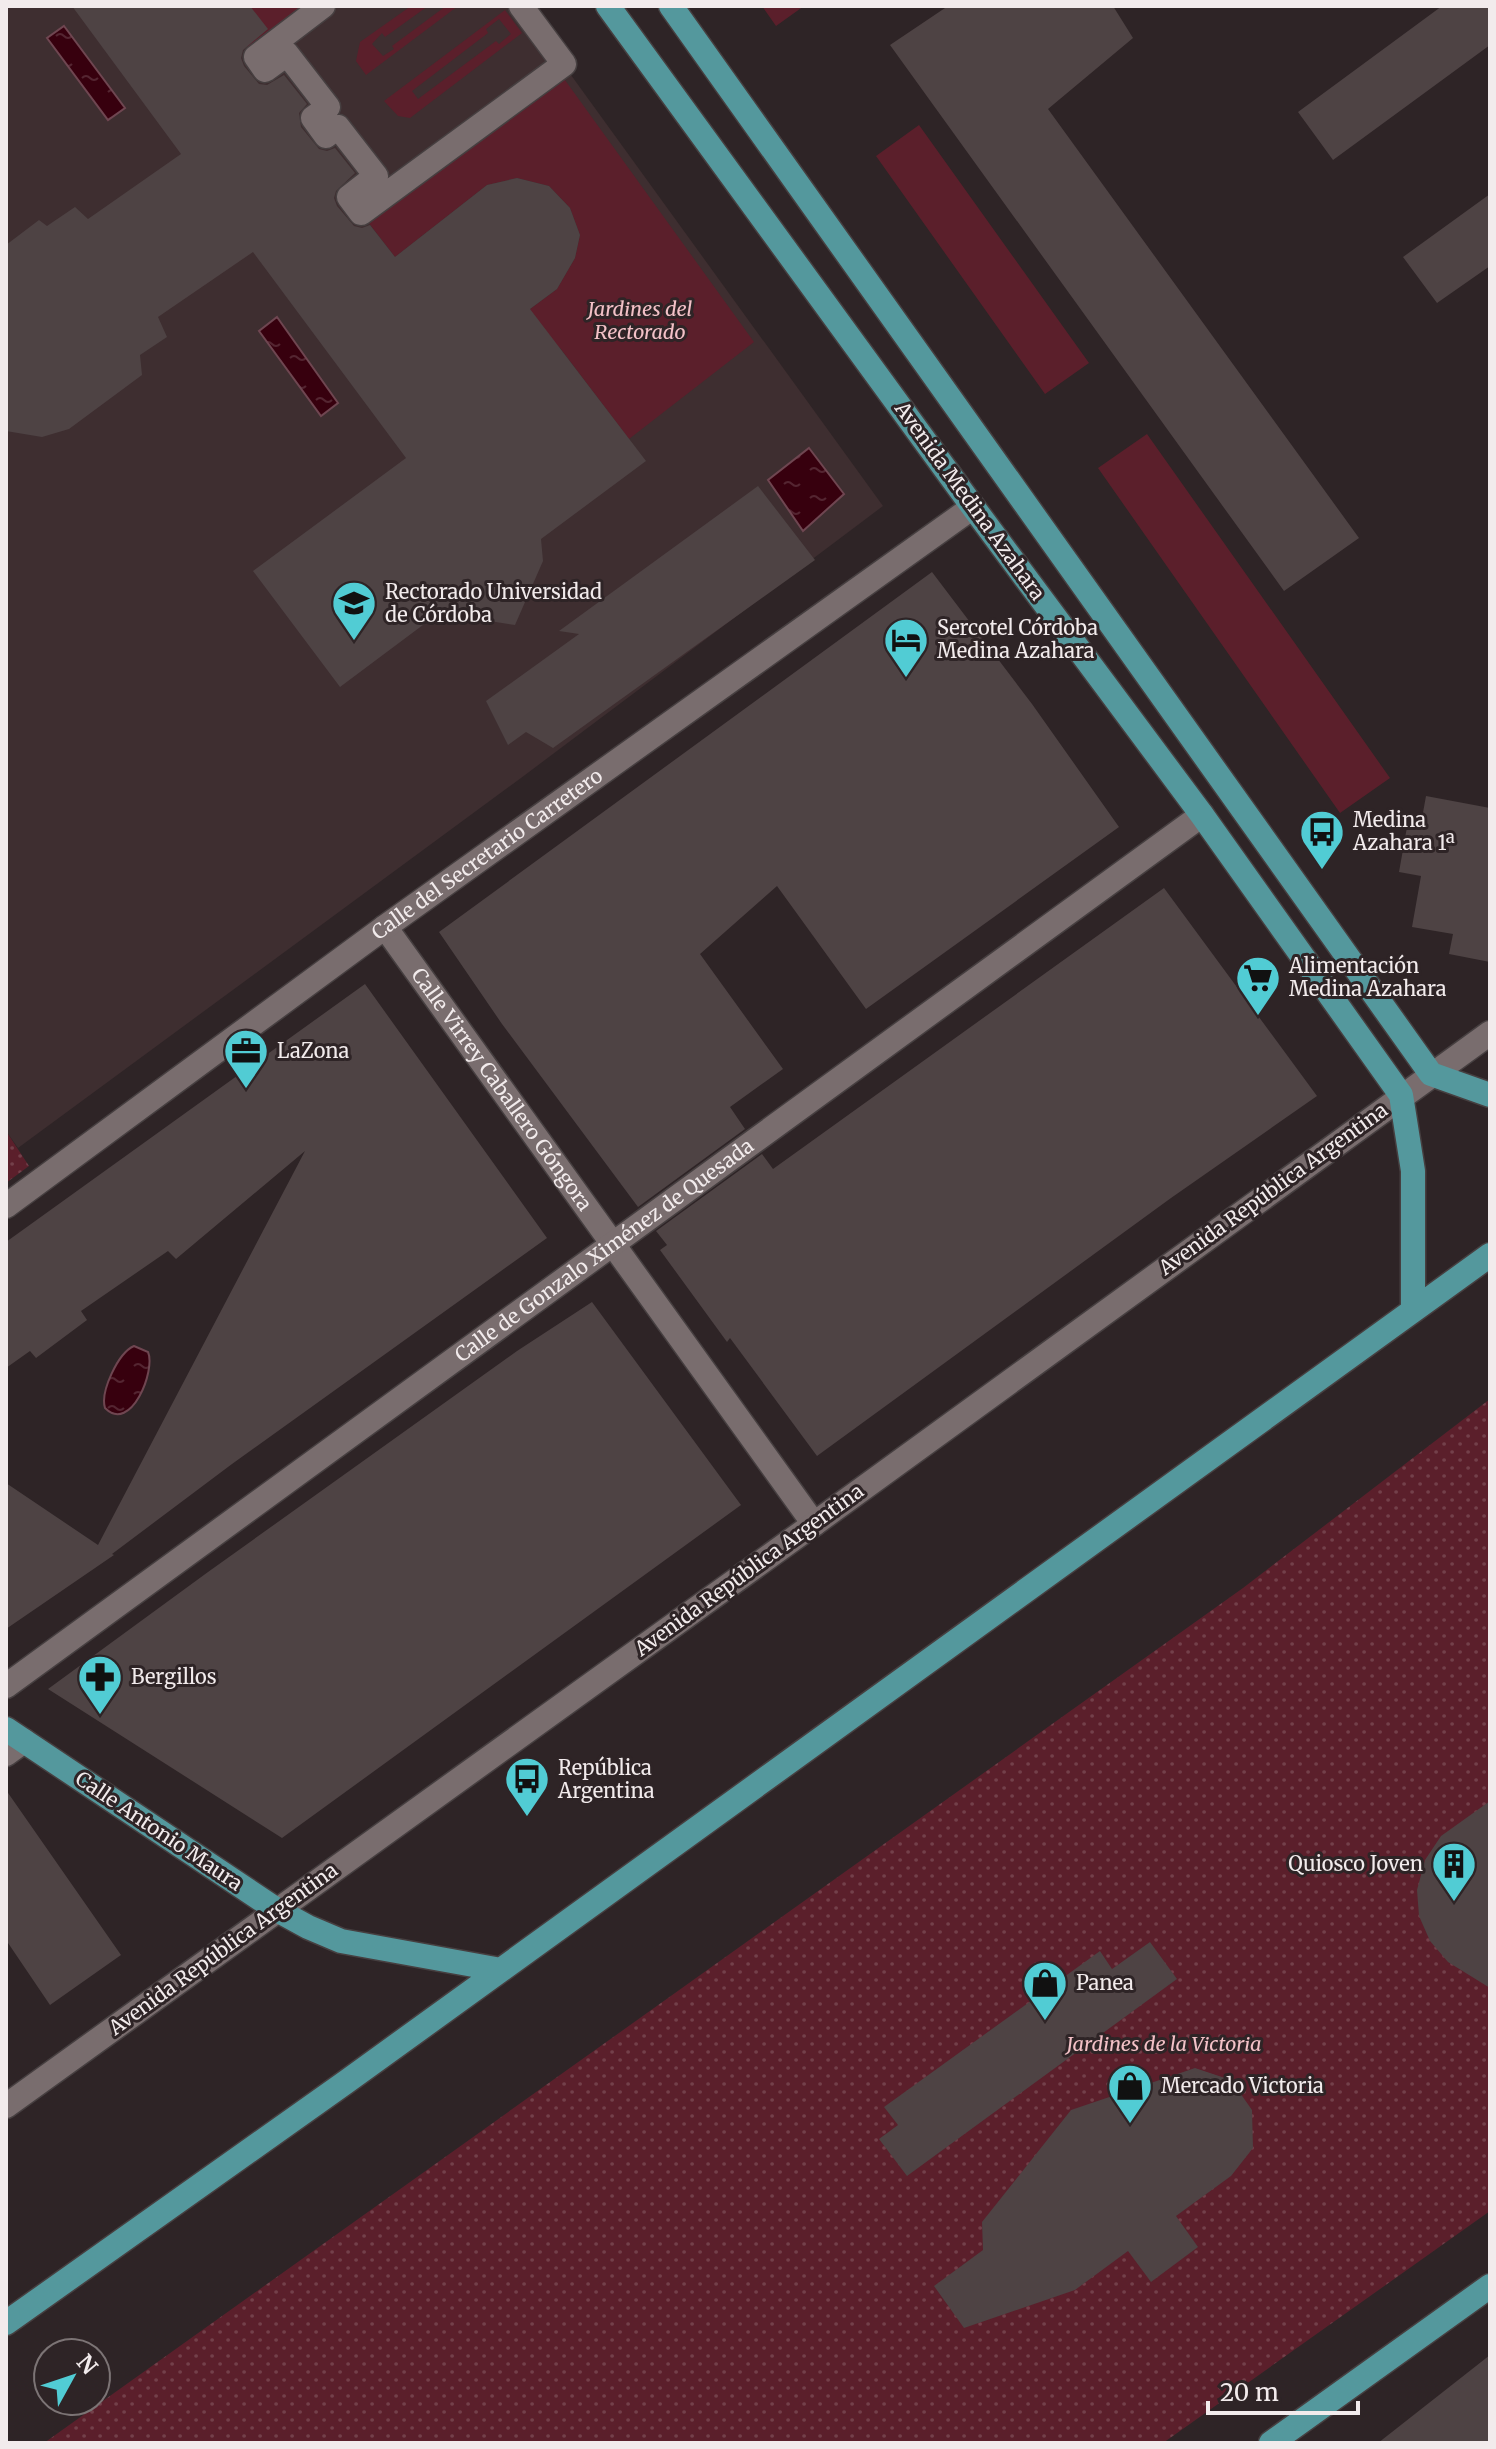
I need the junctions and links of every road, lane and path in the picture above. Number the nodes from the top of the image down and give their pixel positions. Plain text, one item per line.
1 (323, 6) edge
2 (521, 6) edge
3 (608, 6) edge
4 (671, 6) edge
5 (973, 507) junction
6 (1202, 815) junction
7 (385, 927) junction
8 (1490, 1033) edge
9 (1431, 1074) junction
10 (1401, 1095) junction
11 (1490, 1095) edge
12 (6, 1206) edge
13 (614, 1243) junction
14 (1490, 1255) edge
15 (1413, 1310) junction
16 (814, 1524) junction
17 (6, 1686) edge
18 (12, 1741) edge
19 (277, 1910) junction
20 (501, 1970) junction
21 (6, 2106) edge
22 (1490, 2286) edge
23 (6, 2323) edge
24 (1271, 2443) edge

1 - 2 street
3 - 5 main road, Avenida Medina Azahara
4 - 9 main road, Avenida Medina Azahara
5 - 6 main road, Avenida Medina Azahara
5 - 7 street, Calle del Secretario Carretero
6 - 10 main road, Avenida Medina Azahara
6 - 13 street, Calle de Gonzalo Ximénez de Quesada
7 - 12 street, Calle del Secretario Carretero
7 - 13 street, Calle Virrey Caballero Góngora
8 - 9 street, Avenida República Argentina
9 - 10 street, Avenida República Argentina
9 - 11 main road
10 - 15 main road, Avenida Medina Azahara
10 - 16 street, Avenida República Argentina
13 - 16 street, Calle Virrey Caballero Góngora
13 - 17 street, Calle de Gonzalo Ximénez de Quesada
14 - 15 main road
15 - 20 main road
16 - 19 street, Avenida República Argentina
18 - 19 main road, Calle Antonio Maura
19 - 20 main road, Calle Antonio Maura
19 - 21 street, Avenida República Argentina
20 - 23 main road
22 - 24 main road

